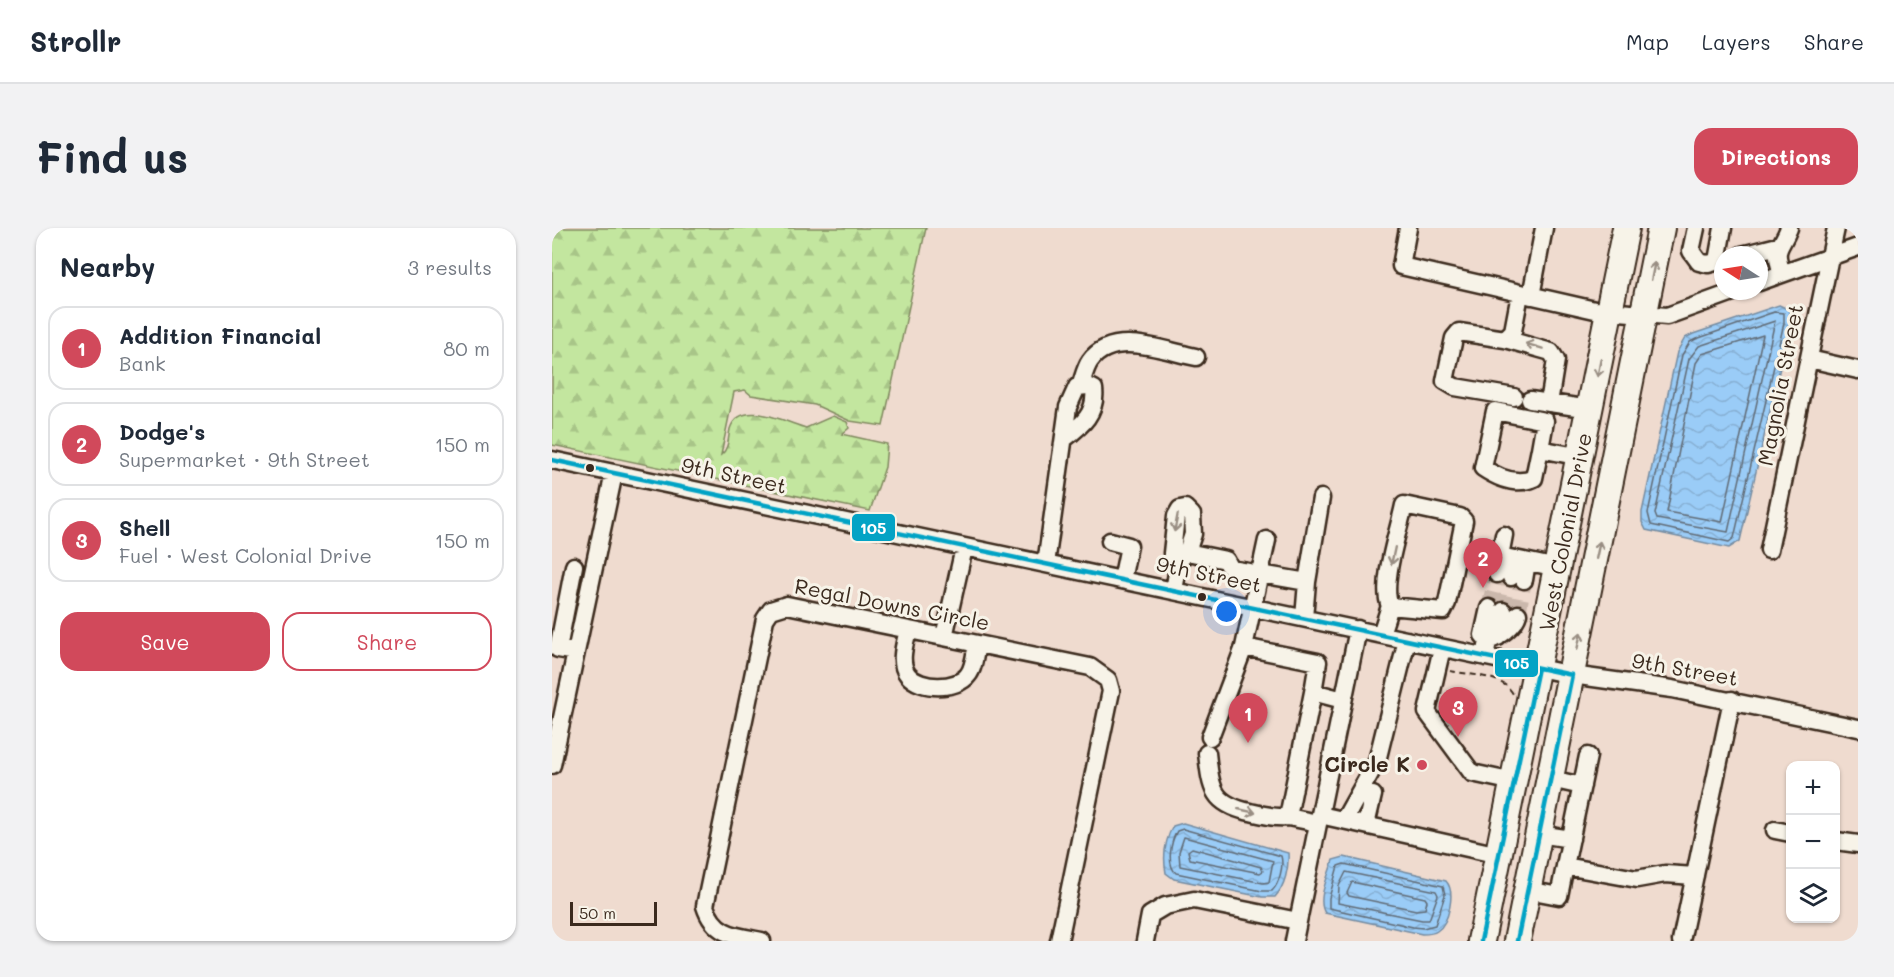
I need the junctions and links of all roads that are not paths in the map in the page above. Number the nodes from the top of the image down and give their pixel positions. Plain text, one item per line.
1 (1408, 228) edge
2 (1544, 228) edge
3 (1626, 228) edge
4 (1661, 228) edge
5 (1696, 228) edge
6 (1724, 228) edge
7 (1789, 228) edge
8 (1836, 228) edge
9 (1722, 246) edge
10 (1778, 246) junction
11 (1858, 247) edge
12 (1768, 248) edge
13 (1829, 258) junction
14 (1714, 262) edge
15 (1782, 274) junction
16 (1768, 279) edge
17 (1526, 295) junction
18 (1714, 299) edge
19 (1610, 311) junction
20 (1645, 314) junction
21 (1505, 339) junction
22 (1196, 357) dead end
23 (1809, 359) junction
24 (1858, 369) edge
25 (1549, 403) junction
26 (1590, 409) junction
27 (1540, 449) junction
28 (1581, 457) junction
29 (552, 460) edge
30 (614, 473) junction
31 (1321, 498) dead end
32 (1504, 535) dead end
33 (1267, 540) dead end
34 (1110, 541) dead end
35 (964, 548) junction
36 (1769, 550) dead end
37 (1514, 559) junction
38 (1046, 564) junction
39 (574, 566) dead end
40 (1558, 568) junction
41 (1261, 574) junction
42 (1122, 580) junction
43 (1307, 582) junction
44 (569, 589) junction
45 (1174, 591) junction
46 (589, 592) junction
47 (1390, 606) junction
48 (1254, 607) junction
49 (1507, 613) junction
50 (1304, 618) junction
51 (1547, 624) junction
52 (1358, 629) junction
53 (908, 630) junction
54 (1381, 634) junction
55 (944, 637) junction
56 (1407, 640) junction
57 (977, 644) junction
58 (1490, 645) junction
59 (1244, 647) junction
60 (1442, 648) junction
61 (576, 652) junction
62 (1538, 668) junction
63 (1572, 675) junction
64 (1313, 692) junction
65 (1343, 700) junction
66 (1732, 700) junction
67 (1858, 728) edge
68 (1588, 756) dead end
69 (552, 765) edge
70 (1551, 779) junction
71 (1514, 782) junction
72 (1582, 786) junction
73 (1373, 795) dead end
74 (1288, 817) junction
75 (1319, 819) junction
76 (1344, 820) junction
77 (1366, 825) junction
78 (1539, 834) junction
79 (1570, 839) junction
80 (1840, 841) edge
81 (1858, 844) edge
82 (1499, 855) junction
83 (1565, 866) junction
84 (1695, 876) junction
85 (1528, 890) junction
86 (1298, 921) junction
87 (762, 941) edge
88 (1059, 941) edge
89 (1145, 941) edge
90 (1294, 941) edge
91 (1481, 941) edge
92 (1517, 941) edge
93 (1681, 941) edge

1 - 17 street
2 - 17 street
3 - 19 highway, West Colonial Drive
20 -> 4 highway, West Colonial Drive
5 - 14 street
6 - 9 street
7 - 10 street
8 - 13 street, Magnolia Street
10 - 12 street
10 - 15 street
11 - 13 street
13 - 15 street
13 - 23 street, Magnolia Street
15 - 16 street
17 - 19 street
17 - 21 street
18 - 20 street
19 - 20 street
19 -> 26 highway, West Colonial Drive
63 -> 20 highway, West Colonial Drive
25 -> 21 street
21 - 25 street
22 - 38 street
23 - 24 street
23 - 36 street, Magnolia Street
25 - 26 street
26 - 28 highway, West Colonial Drive
27 - 27 street
27 - 28 street
28 - 40 highway, West Colonial Drive
29 - 30 street, 9th Street
30 - 35 street, 9th Street
30 - 46 street
31 - 43 street
32 - 37 street
33 - 41 street
34 - 42 street
35 - 38 street, 9th Street
35 - 55 street
37 - 37 street
37 - 40 street
38 - 42 street, 9th Street
39 - 44 street
40 - 51 highway, West Colonial Drive
41 - 43 street
41 - 45 street
41 - 48 street
42 - 45 street, 9th Street
43 - 50 street
44 - 46 street
44 - 61 street
45 - 48 street, 9th Street
46 - 61 street
47 -> 47 street
47 - 54 street
48 - 50 street, 9th Street
48 - 59 street
49 - 51 street
49 - 58 street
49 - 58 street
50 - 52 street, 9th Street
51 - 62 highway, West Colonial Drive
52 - 54 street, 9th Street
52 - 65 street
53 - 55 street, Regal Downs Circle
53 - 57 street
53 - 87 street, Regal Downs Circle
54 - 56 street, 9th Street
55 - 57 street, Regal Downs Circle
56 - 60 street, 9th Street
56 - 76 street
57 - 88 street, Regal Downs Circle
58 - 60 street, 9th Street
58 - 62 street, 9th Street
59 - 64 street
59 -> 74 street
60 - 71 street
61 - 69 street
62 - 63 street, 9th Street
62 - 71 highway, West Colonial Drive
63 - 66 street, 9th Street
63 - 70 highway, West Colonial Drive
64 - 65 street
64 - 74 street
65 - 75 street
66 - 67 street, 9th Street
66 - 84 street
68 - 72 street
70 - 72 street
70 - 78 highway, West Colonial Drive
71 - 82 highway, West Colonial Drive
72 - 79 street
73 - 77 street
74 - 75 street
75 - 76 street
75 - 86 street
76 - 77 street
77 - 82 street
78 - 79 street
78 - 85 highway, West Colonial Drive
79 - 83 street
80 - 81 street
82 - 91 highway, West Colonial Drive
83 - 84 street
83 - 85 street
84 - 93 street
85 - 92 highway, West Colonial Drive
86 - 89 street
86 - 90 street

